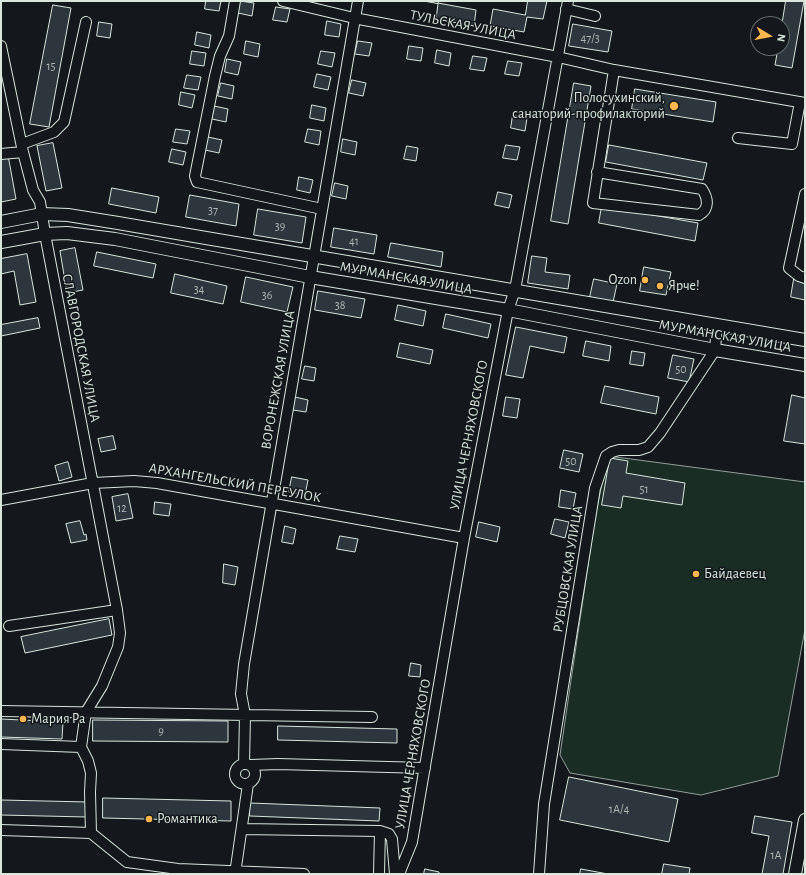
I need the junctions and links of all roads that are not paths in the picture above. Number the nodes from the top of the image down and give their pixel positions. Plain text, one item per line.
1 (235, 1) edge
2 (283, 1) edge
3 (358, 1) edge
4 (567, 5) edge
5 (595, 16) dead end
6 (354, 18) junction
7 (86, 22) dead end
8 (1, 46) edge
9 (558, 57) junction
10 (614, 70) junction
11 (803, 102) edge
12 (738, 138) dead end
13 (22, 148) junction
14 (1, 154) edge
15 (597, 172) junction
16 (805, 194) edge
17 (322, 209) junction
18 (42, 214) junction
19 (1, 222) edge
20 (45, 234) junction
21 (1, 242) edge
22 (313, 257) junction
23 (310, 277) junction
24 (805, 278) edge
25 (515, 290) junction
26 (508, 310) junction
27 (717, 325) junction
28 (805, 340) edge
29 (715, 350) junction
30 (805, 365) edge
31 (93, 483) junction
32 (1, 500) edge
33 (271, 503) junction
34 (464, 538) junction
35 (117, 610) junction
36 (8, 626) dead end
37 (1, 711) edge
38 (86, 712) junction
39 (246, 715) junction
40 (372, 717) dead end
41 (1, 744) edge
42 (80, 747) junction
43 (247, 765) junction
44 (425, 768) junction
45 (248, 784) junction
46 (805, 820) edge
47 (1, 830) edge
48 (242, 830) junction
49 (380, 831) junction
50 (91, 833) junction
51 (178, 871) edge
52 (235, 872) edge
53 (304, 874) edge
54 (379, 874) edge
55 (395, 874) edge
56 (399, 874) edge
57 (539, 874) edge
58 (795, 874) edge

1 - 17 street
2 - 6 street, ТУЛЬСКАЯ УЛИЦА
3 - 6 street, ВОРОНЕЖСКАЯ УЛИЦА
4 - 5 street
4 - 9 street, УЛИЦА ЧЕРНЯХОВСКОГО
6 - 9 street, ТУЛЬСКАЯ УЛИЦА
6 - 17 street, ВОРОНЕЖСКАЯ УЛИЦА
7 - 13 street
8 - 13 street, СЛАВГОРОДСКАЯ УЛИЦА
9 - 10 street, ТУЛЬСКАЯ УЛИЦА
9 - 25 street, УЛИЦА ЧЕРНЯХОВСКОГО
10 - 11 street, ТУЛЬСКАЯ УЛИЦА
10 - 15 street
11 - 12 street
13 - 14 street
13 - 18 street, СЛАВГОРОДСКАЯ УЛИЦА
15 - 15 street
16 - 24 street
17 - 22 street, ВОРОНЕЖСКАЯ УЛИЦА
18 - 19 main road, МУРМАНСКАЯ УЛИЦА
18 - 20 street, СЛАВГОРОДСКАЯ УЛИЦА
18 - 22 main road, МУРМАНСКАЯ УЛИЦА
20 - 21 main road, МУРМАНСКАЯ УЛИЦА
20 - 23 main road, МУРМАНСКАЯ УЛИЦА
20 - 31 street, СЛАВГОРОДСКАЯ УЛИЦА
22 - 23 street, ВОРОНЕЖСКАЯ УЛИЦА
22 - 25 main road, МУРМАНСКАЯ УЛИЦА
23 - 26 main road, МУРМАНСКАЯ УЛИЦА
23 - 33 street, ВОРОНЕЖСКАЯ УЛИЦА
25 - 26 street, УЛИЦА ЧЕРНЯХОВСКОГО
25 - 27 main road, МУРМАНСКАЯ УЛИЦА
26 - 29 main road, МУРМАНСКАЯ УЛИЦА
26 - 34 street, УЛИЦА ЧЕРНЯХОВСКОГО
27 - 28 main road, МУРМАНСКАЯ УЛИЦА
27 - 29 street, РУБЦОВСКАЯ УЛИЦА
29 - 30 main road, МУРМАНСКАЯ УЛИЦА
29 - 57 street, РУБЦОВСКАЯ УЛИЦА
31 - 32 street, АРХАНГЕЛЬСКИЙ ПЕРЕУЛОК
31 - 33 street, АРХАНГЕЛЬСКИЙ ПЕРЕУЛОК
31 - 35 street, СЛАВГОРОДСКАЯ УЛИЦА
33 - 34 street, АРХАНГЕЛЬСКИЙ ПЕРЕУЛОК
33 - 39 street, ВОРОНЕЖСКАЯ УЛИЦА
34 - 44 street, УЛИЦА ЧЕРНЯХОВСКОГО
35 - 36 street
35 - 38 street, СЛАВГОРОДСКАЯ УЛИЦА
37 - 38 street
38 - 39 street
38 - 42 street
39 - 40 street
39 - 43 street, ВОРОНЕЖСКАЯ УЛИЦА
41 - 42 street
42 - 50 street
43 - 44 street
43 - 45 street, ВОРОНЕЖСКАЯ УЛИЦА
43 - 45 street, ВОРОНЕЖСКАЯ УЛИЦА
44 - 56 street, УЛИЦА ЧЕРНЯХОВСКОГО
45 - 48 street, ВОРОНЕЖСКАЯ УЛИЦА
46 - 58 main road
47 - 50 street
48 - 49 street
48 - 52 street, ВОРОНЕЖСКАЯ УЛИЦА
49 - 54 street
49 - 55 street
50 - 51 street
51 - 52 street
52 - 53 street

